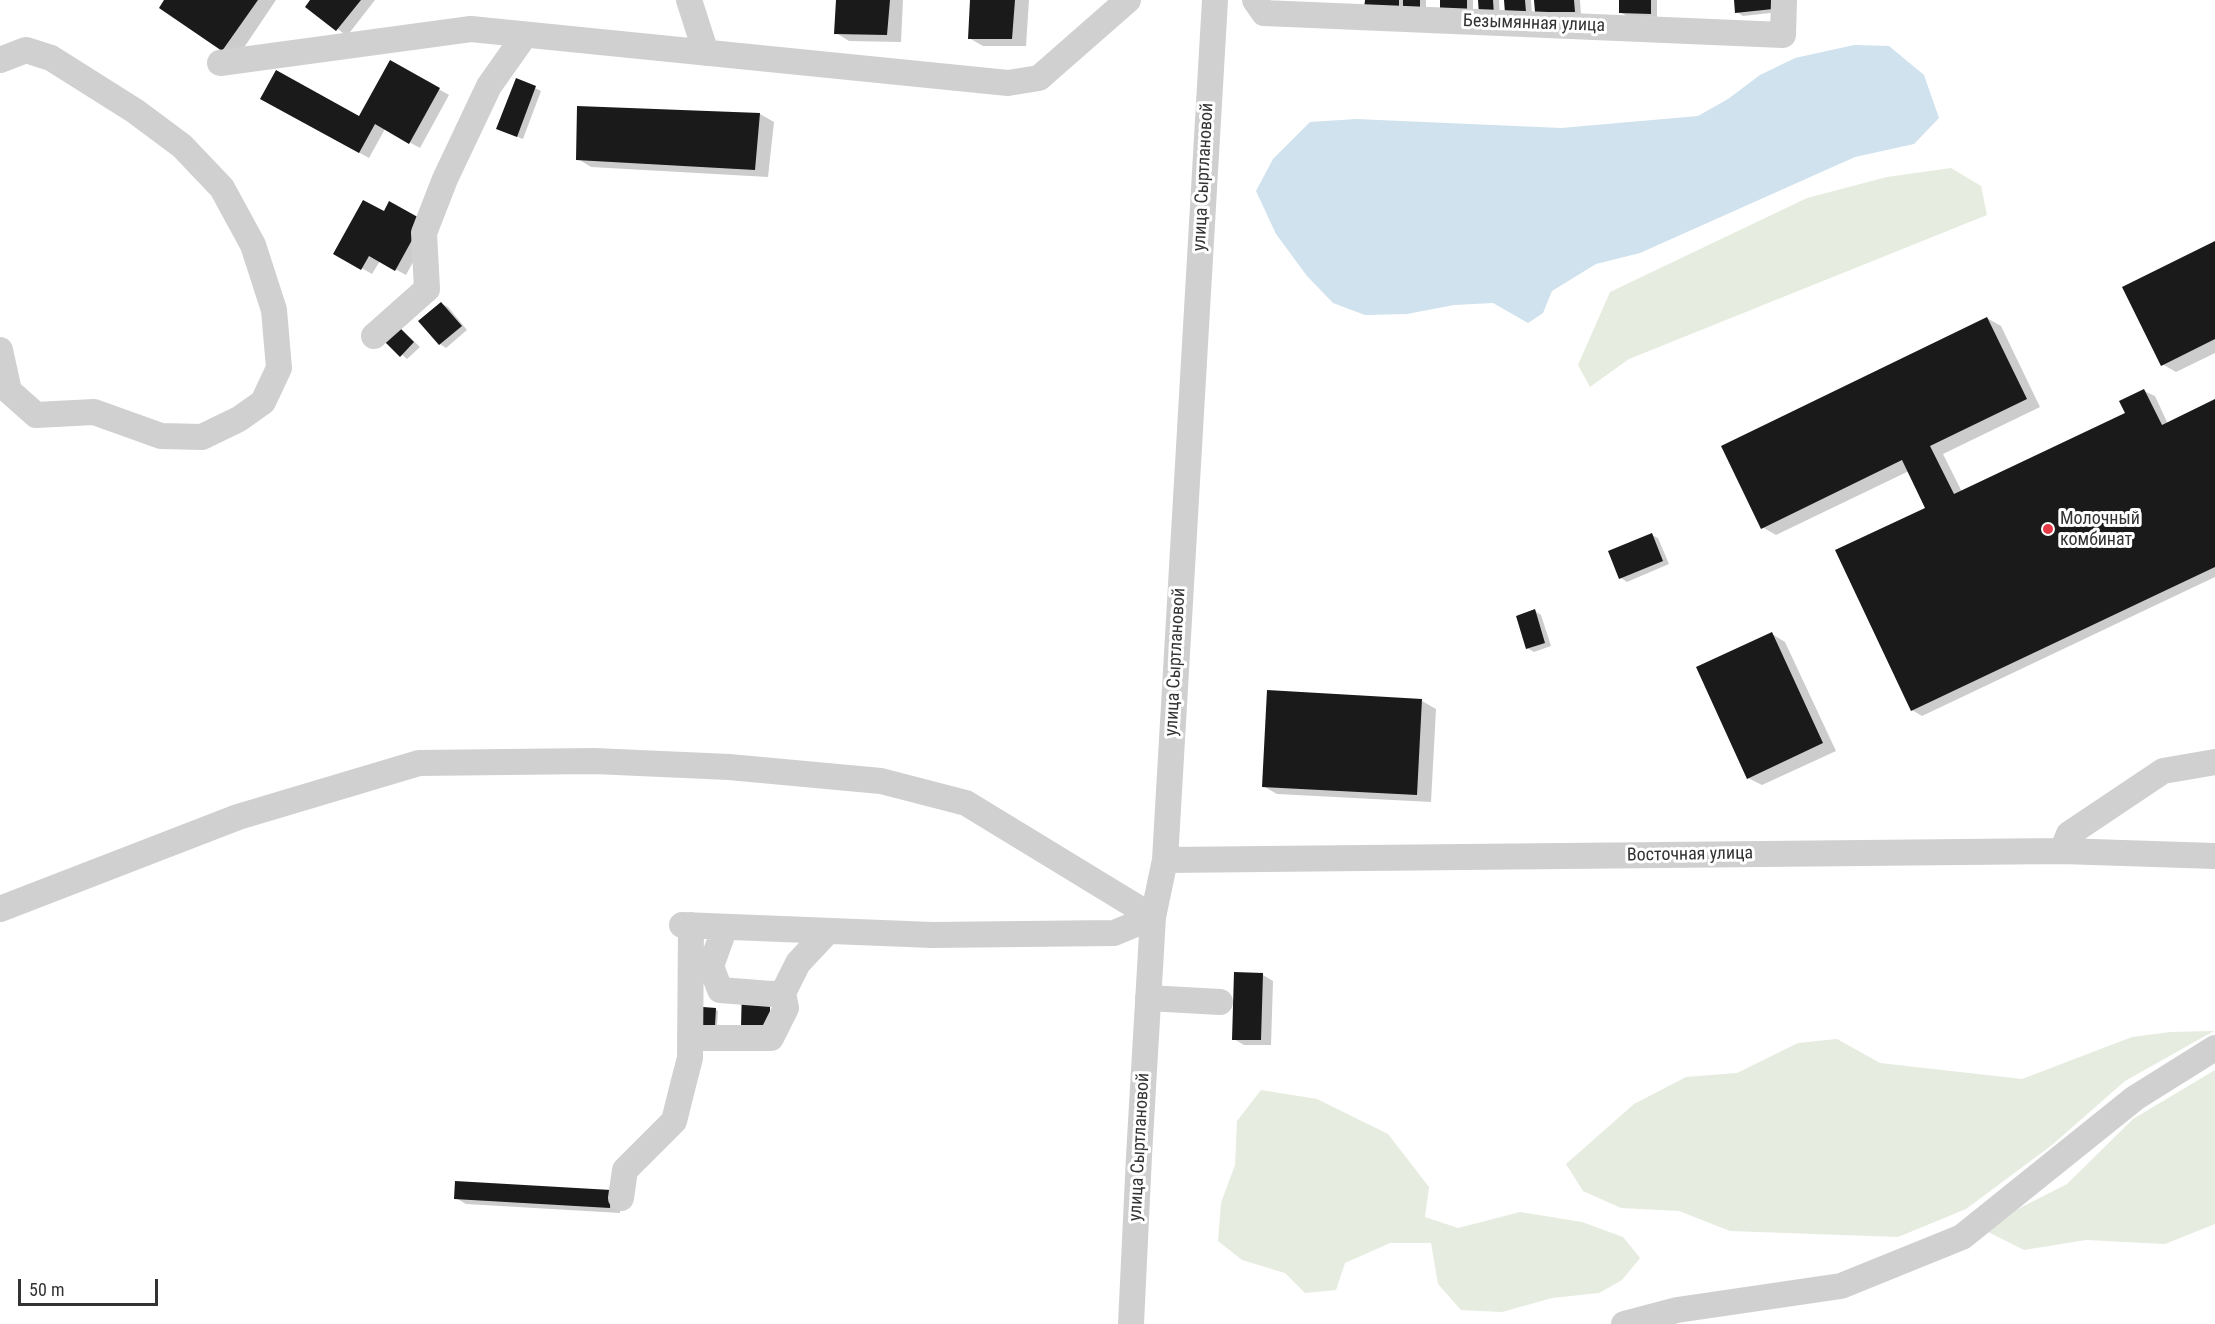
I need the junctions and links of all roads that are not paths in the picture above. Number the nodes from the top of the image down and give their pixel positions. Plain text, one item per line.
1 (689, 0) edge
2 (1128, 0) edge
3 (1215, 0) edge
4 (1255, 0) edge
5 (1784, 0) edge
6 (525, 35) junction
7 (706, 53) junction
8 (0, 60) edge
9 (220, 63) dead end
10 (374, 336) dead end
11 (0, 350) edge
12 (4, 397) edge
13 (2215, 762) edge
14 (2062, 851) junction
15 (2215, 856) edge
16 (1165, 860) junction
17 (0, 909) edge
18 (1153, 917) junction
19 (725, 927) junction
20 (828, 931) junction
21 (783, 993) junction
22 (1148, 998) junction
23 (1220, 1002) dead end
24 (690, 1038) junction
25 (2215, 1047) edge
26 (621, 1198) dead end
27 (1131, 1324) edge
28 (1624, 1324) edge

1 - 7 street
2 - 7 street
3 - 16 street, улица Сыртлановой
4 - 5 street, Безымянная улица
6 - 7 street
6 - 9 street
6 - 10 street
8 - 12 street
11 - 12 street
13 - 14 street
14 - 15 street, Восточная улица
14 - 16 street, Восточная улица
16 - 18 street, улица Сыртлановой
17 - 18 street
18 - 20 street
18 - 22 street, улица Сыртлановой
19 - 20 street
19 - 21 street
19 - 24 street
20 - 21 street
21 - 24 street
22 - 23 street
22 - 27 street, улица Сыртлановой
24 - 26 street
25 - 28 street

